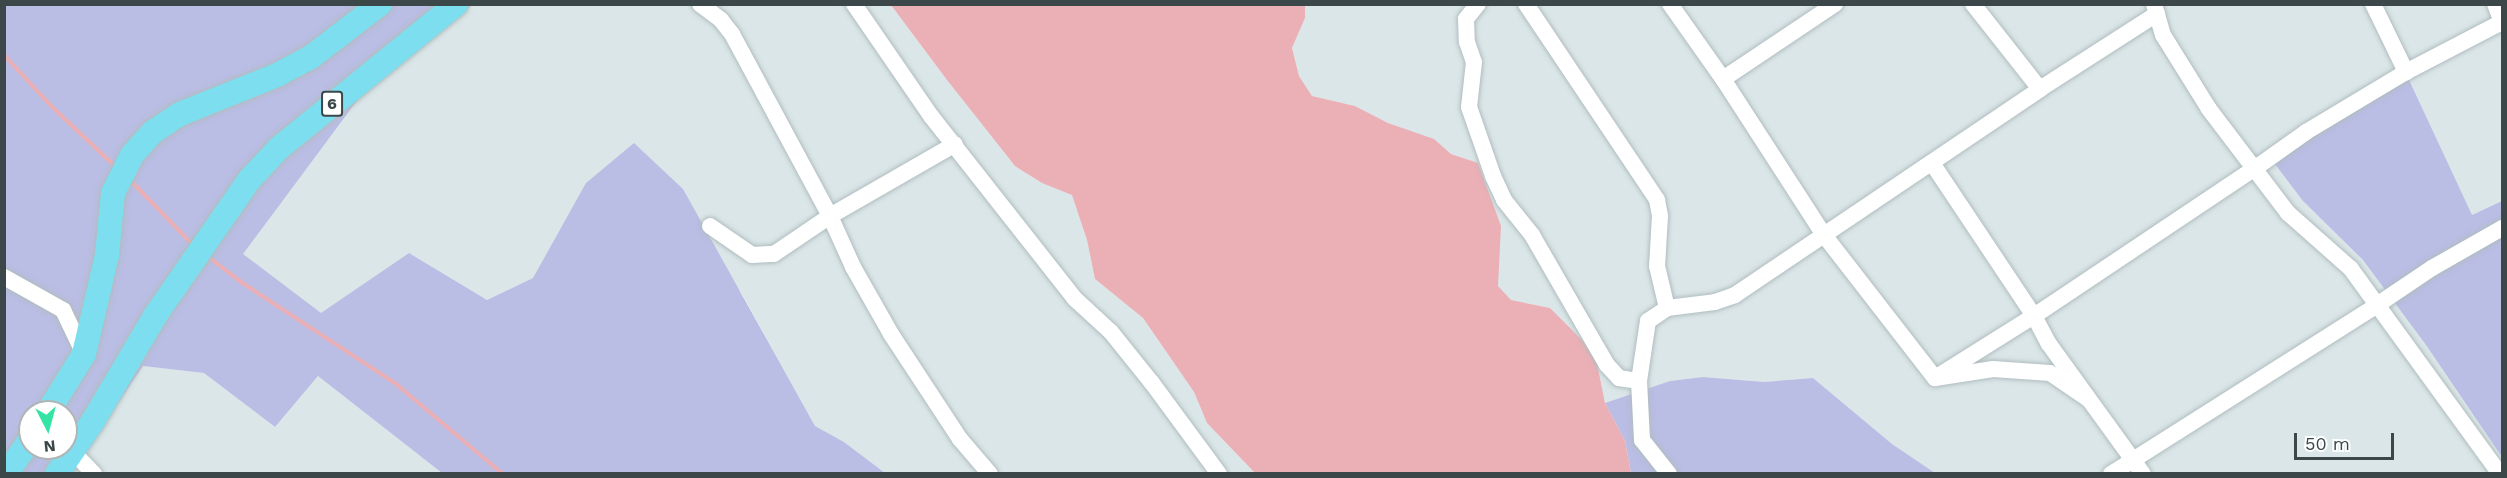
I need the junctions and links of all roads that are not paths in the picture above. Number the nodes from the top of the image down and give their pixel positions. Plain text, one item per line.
1 (380, 4) edge
2 (456, 4) edge
3 (700, 4) edge
4 (854, 4) edge
5 (1478, 4) edge
6 (1526, 4) edge
7 (1670, 4) edge
8 (1835, 4) edge
9 (1973, 4) edge
10 (2373, 4) edge
11 (2495, 4) edge
12 (2155, 9) edge
13 (2502, 22) edge
14 (2406, 72) junction
15 (1723, 79) junction
16 (2040, 89) junction
17 (955, 144) junction
18 (1932, 163) junction
19 (2254, 170) junction
20 (830, 216) junction
21 (710, 226) dead end
22 (2502, 228) edge
23 (1824, 235) junction
24 (4, 277) edge
25 (2377, 305) junction
26 (1667, 308) junction
27 (2034, 316) junction
28 (84, 354) junction
29 (1935, 378) junction
30 (1639, 381) junction
31 (2088, 399) junction
32 (55, 400) edge
33 (78, 441) edge
34 (18, 457) edge
35 (78, 457) edge
36 (2131, 459) junction
37 (66, 460) edge
38 (6, 474) edge
39 (57, 474) edge
40 (94, 474) edge
41 (990, 474) edge
42 (1220, 474) edge
43 (1669, 474) edge
44 (2111, 474) edge
45 (2143, 474) edge
46 (2500, 474) edge

1 - 28 highway
2 - 33 highway, 6
3 - 20 street
4 - 17 street
5 - 30 street
6 - 26 street
7 - 15 street
8 - 15 street
9 - 16 street
10 - 14 street
11 - 13 street
12 - 16 street
12 - 19 street
13 - 14 street
14 - 19 street
15 - 23 street
16 - 18 street
17 - 20 street
17 - 42 street
18 - 23 street
18 - 27 street
19 - 25 street
19 - 27 street
20 - 21 street
20 - 41 street
22 - 25 street
23 - 26 street
23 - 29 street
24 - 28 street
25 - 36 street
25 - 46 street
26 - 30 street
27 - 29 street
27 - 31 street
28 - 32 highway
29 - 31 street
30 - 43 street
31 - 36 street
34 - 38 highway
35 - 40 street
36 - 44 street
36 - 45 street
37 - 39 highway, 6

